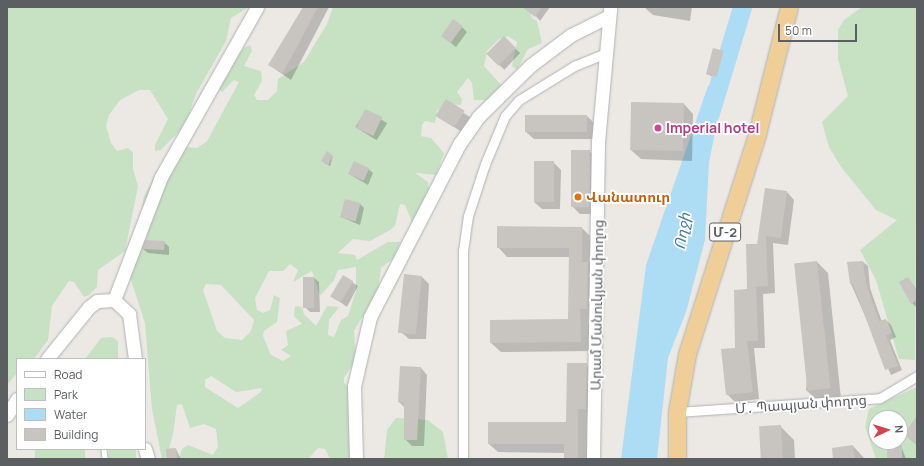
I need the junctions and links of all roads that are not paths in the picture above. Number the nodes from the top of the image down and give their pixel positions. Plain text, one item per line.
1 (257, 7) edge
2 (789, 7) edge
3 (609, 11) edge
4 (604, 54) junction
5 (114, 300) junction
6 (49, 358) edge
7 (135, 358) edge
8 (917, 376) edge
9 (16, 401) edge
10 (678, 412) junction
11 (7, 415) edge
12 (356, 459) edge
13 (463, 459) edge
14 (593, 459) edge
15 (677, 459) edge

1 - 5 street
2 - 10 highway, Մ-2
3 - 4 street, Արամ Մանուկյան փողոց
3 - 12 street
4 - 13 street
4 - 14 street, Արամ Մանուկյան փողոց
5 - 6 street
5 - 7 street
8 - 10 street, Մ․ Պապյան փողոց
9 - 11 street
10 - 15 highway, Մ-2

